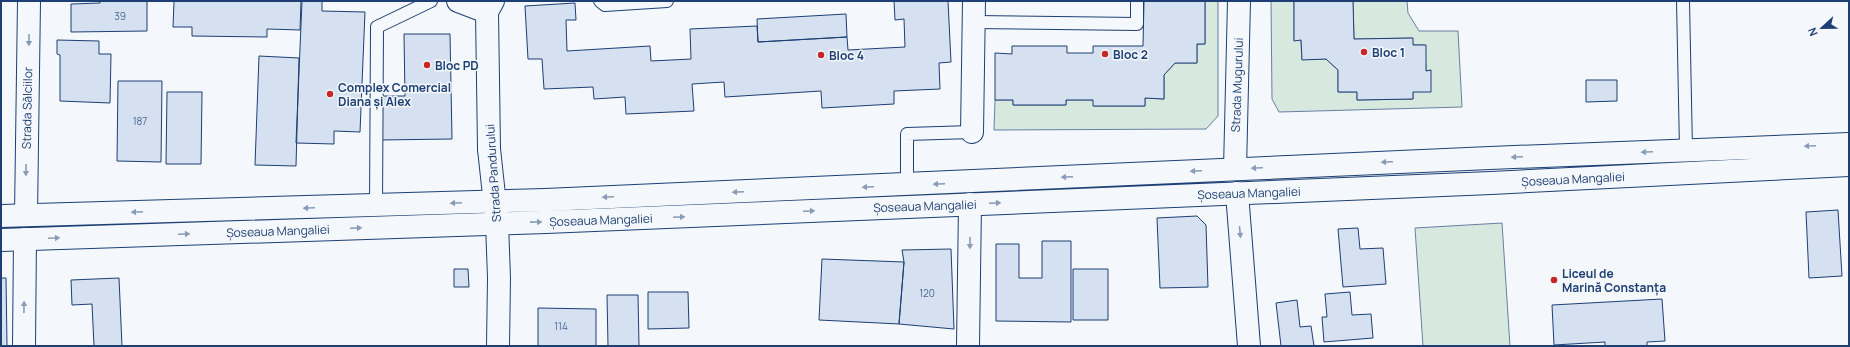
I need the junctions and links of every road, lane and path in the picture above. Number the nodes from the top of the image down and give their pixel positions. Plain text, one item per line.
1 (29, 1) edge
2 (458, 1) edge
3 (600, 1) edge
4 (667, 1) edge
5 (1137, 1) edge
6 (1240, 1) edge
7 (1683, 1) edge
8 (420, 3) edge
9 (490, 7) edge
10 (974, 12) edge
11 (972, 132) joint
12 (1849, 144) edge
13 (1686, 150) junction
14 (1849, 165) edge
15 (1236, 169) junction
16 (907, 185) junction
17 (1237, 193) junction
18 (495, 202) junction
19 (970, 204) junction
20 (376, 206) junction
21 (26, 215) junction
22 (1, 216) edge
23 (497, 223) junction
24 (25, 239) junction
25 (1, 240) edge
26 (24, 346) edge
27 (498, 346) edge
28 (968, 346) edge
29 (1249, 346) edge

1 -> 21 main road, Strada Sălciilor
2 - 9 main road
3 - 4 lane
5 - 10 lane
6 - 15 main road, Strada Mugurului
7 - 13 lane
8 - 20 lane
9 - 18 main road, Strada Pandurului
10 - 11 main road
11 - 16 lane
12 -> 13 main road, Șoseaua Mangaliei
13 -> 15 main road, Șoseaua Mangaliei
14 - 17 main road, Șoseaua Mangaliei
15 -> 16 main road, Șoseaua Mangaliei
16 -> 18 main road, Șoseaua Mangaliei
19 -> 17 main road, Șoseaua Mangaliei
17 -> 29 main road
18 -> 20 main road, Șoseaua Mangaliei
18 - 23 main road, Strada Pandurului
23 -> 19 main road, Șoseaua Mangaliei
19 -> 28 main road
20 -> 21 main road, Șoseaua Mangaliei
21 - 22 main road, Șoseaua Mangaliei
24 -> 23 main road, Șoseaua Mangaliei
23 - 27 main road, Strada Pandurului
24 - 25 main road, Șoseaua Mangaliei
26 -> 24 main road

